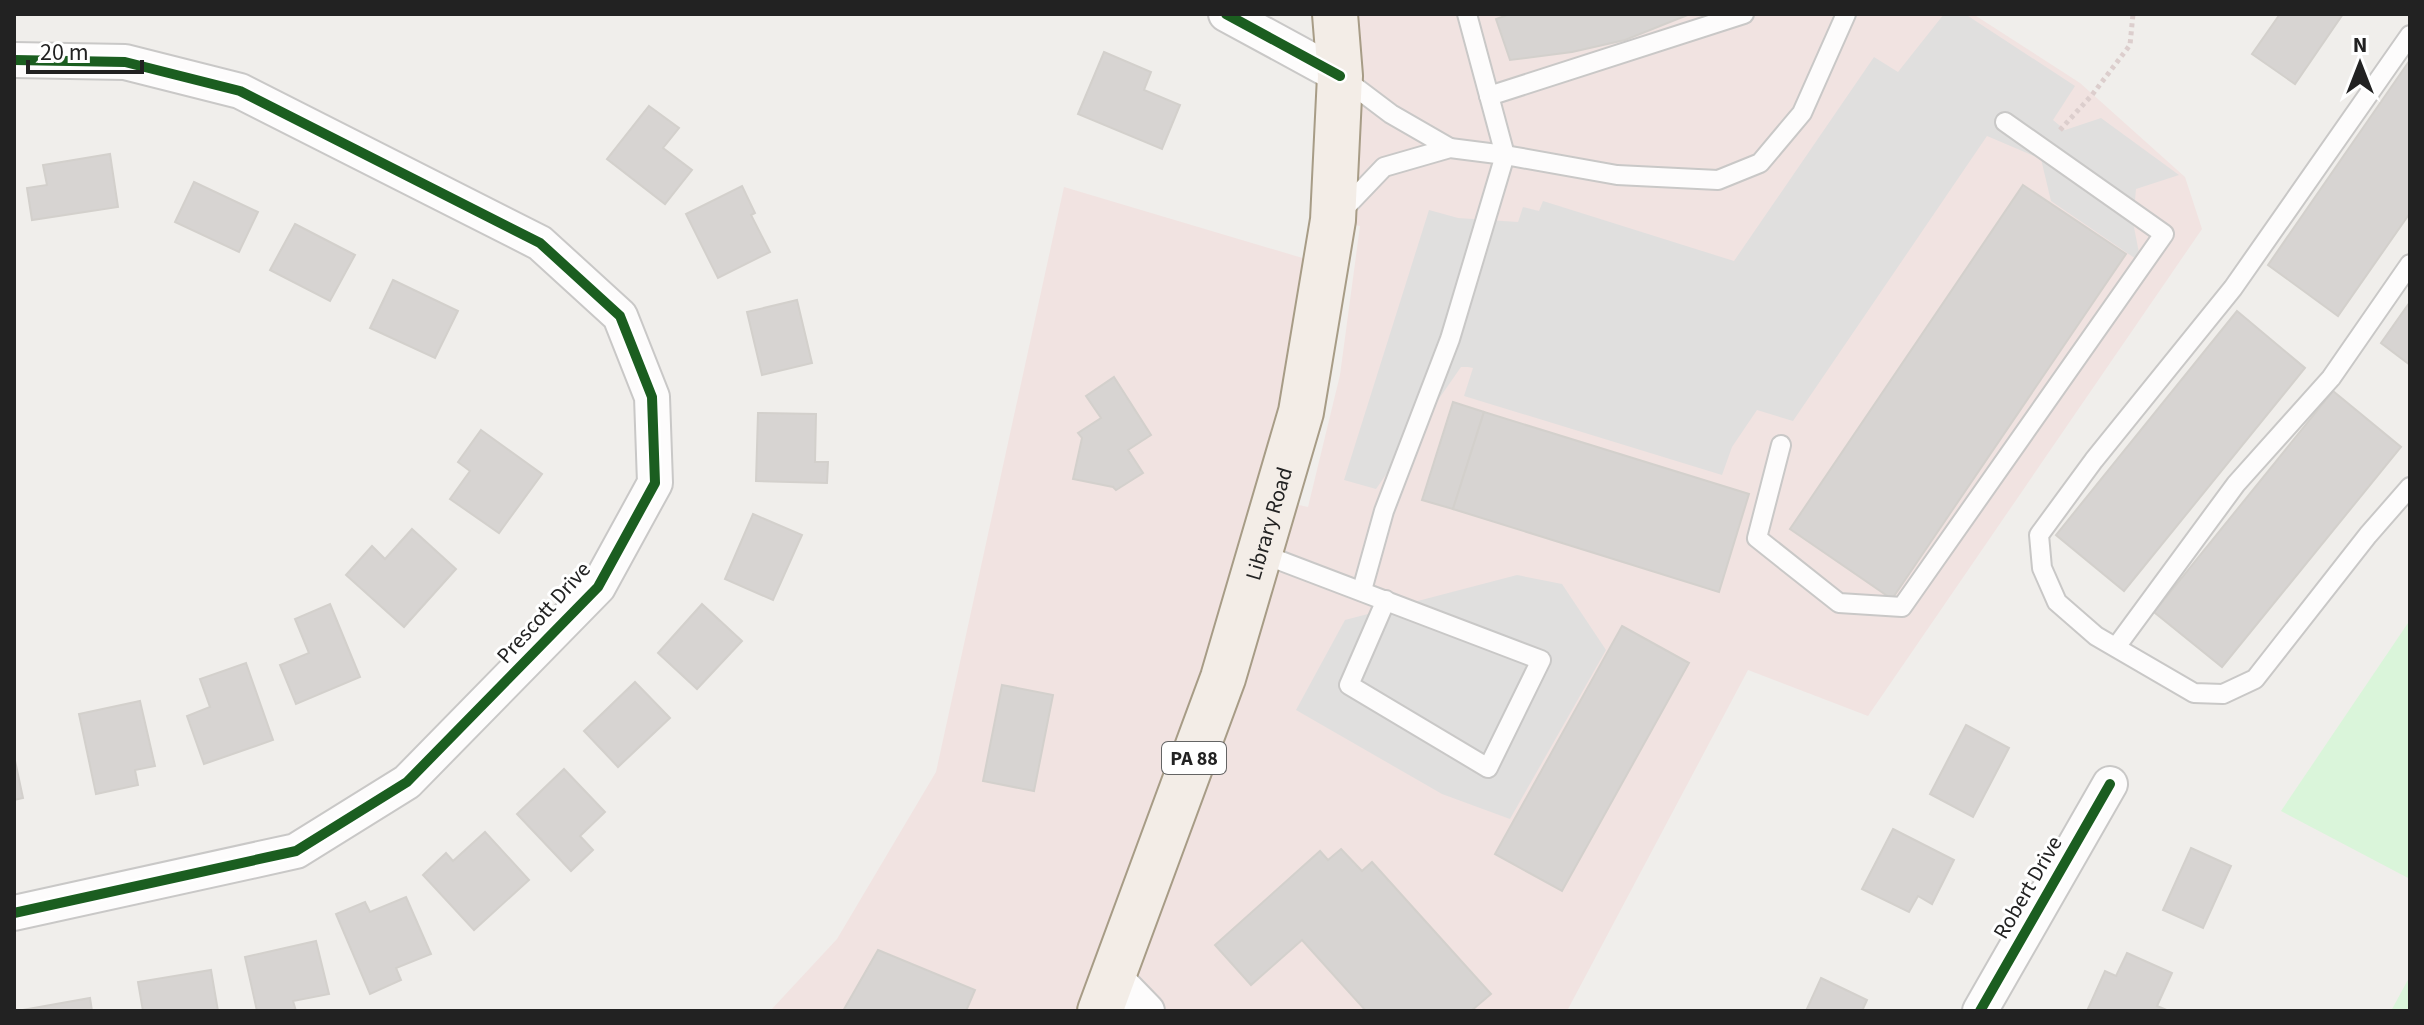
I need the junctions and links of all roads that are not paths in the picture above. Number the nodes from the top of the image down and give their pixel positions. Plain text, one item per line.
1 (1226, 14) edge
2 (1335, 14) edge
3 (1467, 14) edge
4 (1744, 14) edge
5 (1846, 14) edge
6 (2410, 35) edge
7 (14, 60) edge
8 (1340, 76) junction
9 (1489, 96) junction
10 (2005, 122) dead end
11 (1450, 148) junction
12 (1505, 155) junction
13 (1333, 220) junction
14 (2410, 264) edge
15 (1781, 445) dead end
16 (2410, 487) edge
17 (1260, 553) junction
18 (1362, 590) junction
19 (1386, 600) junction
20 (2116, 647) junction
21 (2110, 784) dead end
22 (14, 913) edge
23 (1107, 994) edge
24 (1147, 1011) edge
25 (1980, 1011) edge

1 - 8 street
2 - 8 main road, Library Road / PA 88
3 - 9 lane
4 - 9 lane
5 - 12 lane
6 - 20 lane
7 - 22 street, Prescott Drive
8 - 11 lane
8 - 13 main road, Library Road / PA 88
9 - 12 lane
10 - 15 lane
11 - 12 lane
11 - 13 lane
12 - 18 lane
13 - 17 main road, Library Road / PA 88
14 - 20 lane
16 - 20 lane
17 - 18 lane
17 - 23 main road, Library Road / PA 88
18 - 19 lane
19 - 19 lane
21 - 25 street, Robert Drive
23 - 24 street

